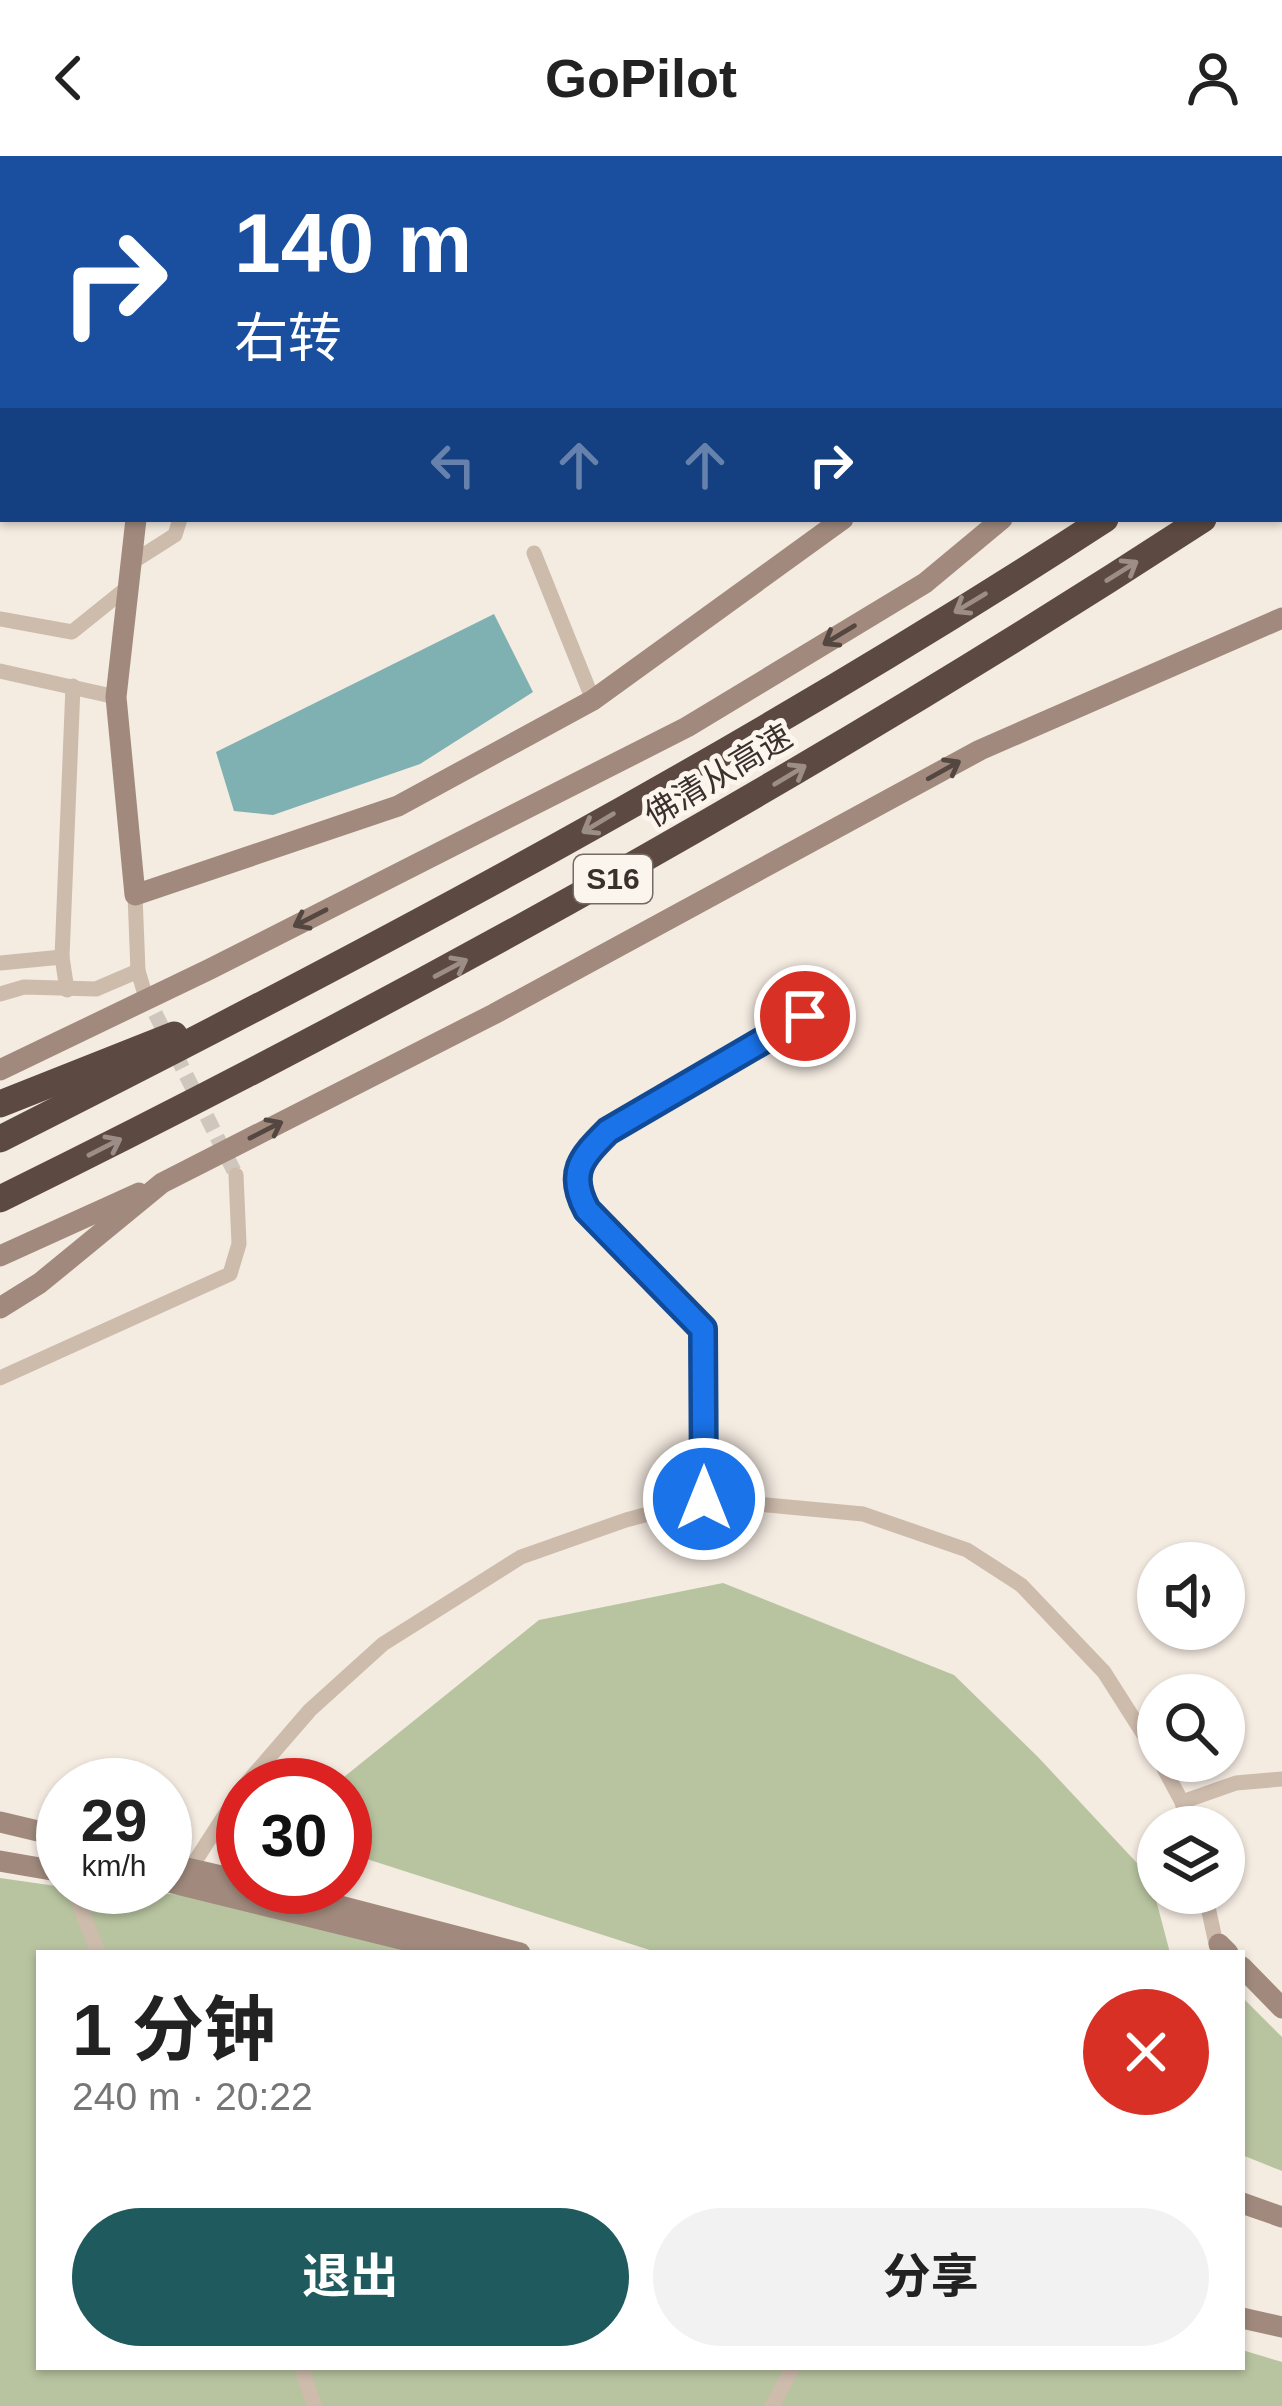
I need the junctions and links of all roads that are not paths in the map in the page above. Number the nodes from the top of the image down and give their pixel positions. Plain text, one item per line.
1 (136, 522) edge
2 (179, 522) edge
3 (839, 522) edge
4 (998, 522) edge
5 (1100, 522) edge
6 (1198, 522) edge
7 (533, 553) dead end
8 (131, 563) junction
9 (128, 587) junction
10 (1282, 618) edge
11 (0, 620) edge
12 (0, 671) edge
13 (73, 686) junction
14 (116, 697) junction
15 (593, 700) junction
16 (135, 895) junction
17 (62, 957) junction
18 (0, 963) edge
19 (138, 971) junction
20 (67, 990) junction
21 (144, 991) tunnel mouth
22 (0, 994) edge
23 (274, 999) junction
24 (805, 1016) dead end
25 (0, 1070) edge
26 (0, 1105) edge
27 (0, 1139) edge
28 (236, 1175) tunnel mouth
29 (162, 1183) junction
30 (0, 1199) edge
31 (0, 1256) edge
32 (0, 1308) edge
33 (0, 1378) edge
34 (704, 1499) junction
35 (1137, 1724) edge
36 (268, 1758) edge
37 (1282, 1779) edge
38 (1171, 1782) edge
39 (1182, 1802) junction
40 (1183, 1806) edge
41 (0, 1822) edge
42 (216, 1829) edge
43 (36, 1831) edge
44 (0, 1861) edge
45 (192, 1866) edge
46 (36, 1867) edge
47 (192, 1888) edge
48 (83, 1914) edge
49 (370, 1914) edge
50 (1211, 1914) edge
51 (97, 1950) edge
52 (446, 1950) edge
53 (508, 1950) edge
54 (1222, 1950) edge
55 (1245, 1970) edge
56 (1282, 2008) edge
57 (1245, 2192) edge
58 (1245, 2204) edge
59 (1282, 2204) edge
60 (1282, 2217) edge
61 (1245, 2319) edge
62 (1282, 2327) edge
63 (302, 2370) edge
64 (791, 2370) edge
65 (315, 2406) edge
66 (772, 2406) edge

1 - 8 main road
2 - 8 street
3 - 15 main road
4 -> 25 main road
5 -> 23 highway, 佛清从高速 / S16
30 -> 6 highway, 佛清从高速 / S16
7 - 15 street
8 - 9 main road
9 - 11 street
9 - 14 main road
29 -> 10 main road
12 - 13 street
13 - 14 street
13 - 17 street
14 - 16 main road
15 - 16 main road
16 - 19 street
17 - 18 street
17 - 20 street
19 - 20 street
19 - 21 street
20 - 22 street
23 - 26 highway
23 - 27 highway, 佛清从高速 / S16
24 - 34 street
28 - 33 street
29 - 31 main road
29 - 32 main road
34 - 35 street
34 - 36 street
37 - 39 street
38 - 39 street
39 - 40 street
41 - 43 main road
42 - 45 street
44 - 46 main road
47 - 52 main road
48 - 51 street
49 - 53 main road
50 - 54 street
55 - 56 main road
57 - 59 main road
58 - 60 main road
61 - 62 main road
63 - 65 street
64 - 66 street

